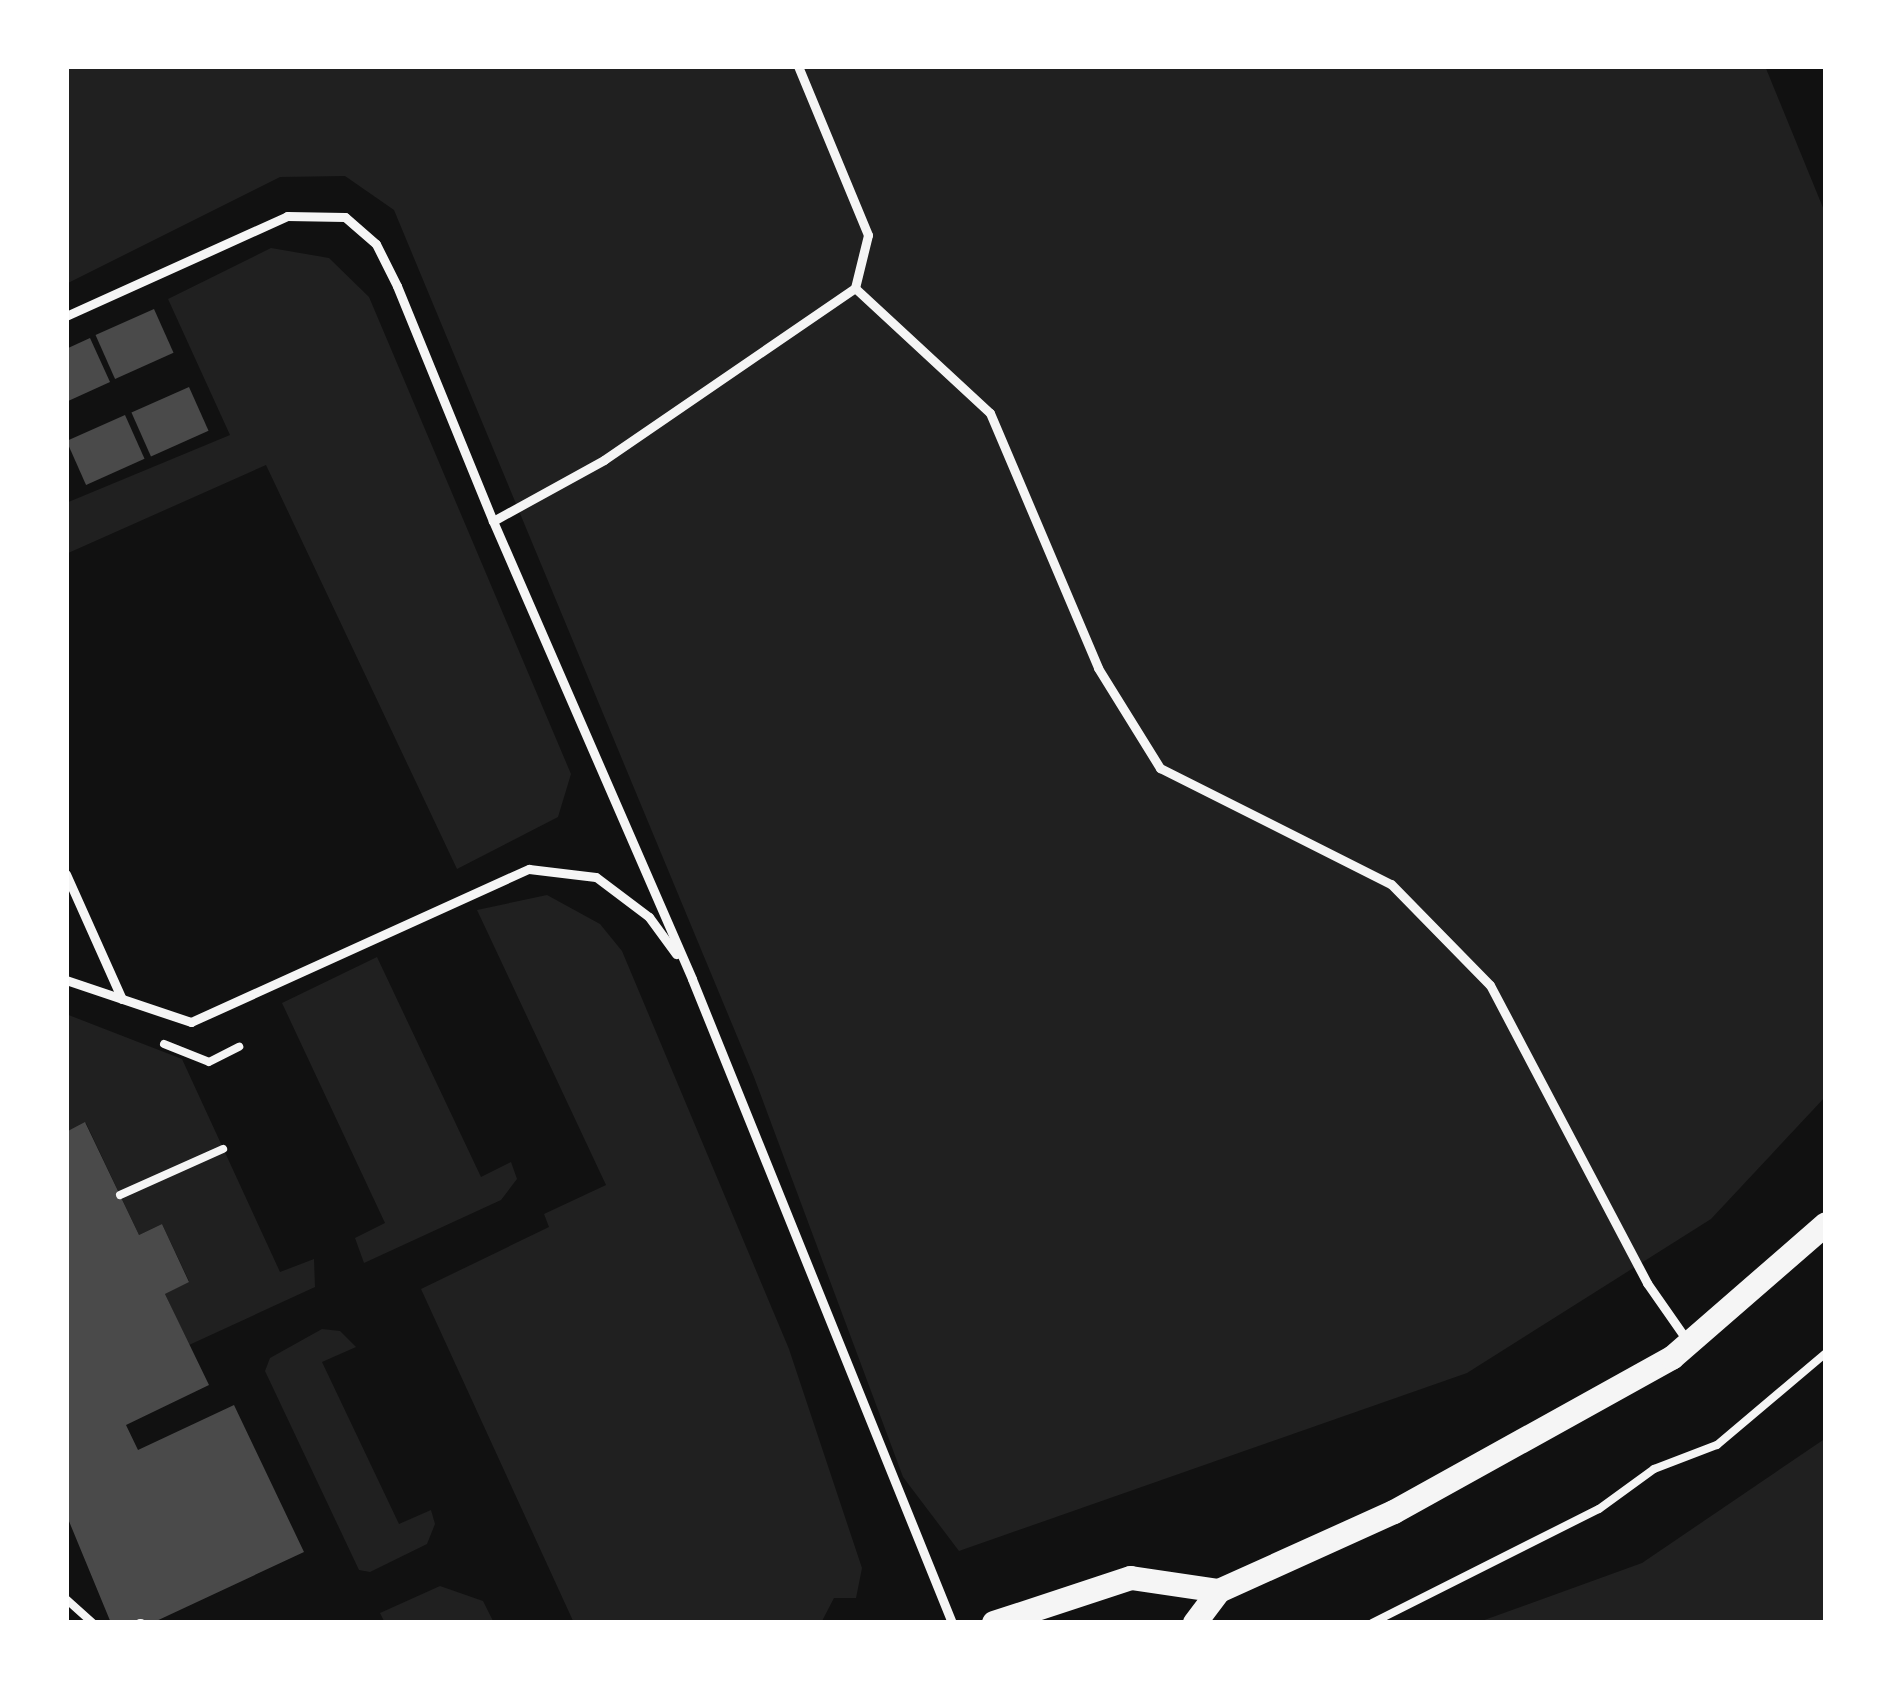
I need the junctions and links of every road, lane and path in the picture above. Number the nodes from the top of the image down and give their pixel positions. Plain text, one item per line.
1 (798, 66) edge
2 (855, 288) junction
3 (66, 316) edge
4 (494, 521) junction
5 (66, 874) edge
6 (692, 979) junction
7 (66, 980) edge
8 (122, 999) junction
9 (224, 1148) dead end
10 (120, 1195) dead end
11 (1826, 1224) edge
12 (1689, 1343) junction
13 (1826, 1353) edge
14 (1219, 1591) junction
15 (68, 1604) edge
16 (77, 1623) edge
17 (93, 1623) edge
18 (952, 1623) edge
19 (994, 1623) edge
20 (1195, 1623) edge
21 (1372, 1623) edge

1 - 2 lane
2 - 4 lane
2 - 12 lane
3 - 4 lane
4 - 6 lane
5 - 8 lane
6 - 8 lane
6 - 18 lane
7 - 8 lane
9 - 10 path
11 - 12 main road
12 - 14 main road
13 - 21 path
14 - 19 main road
14 - 20 main road
15 - 16 path
15 - 17 path

